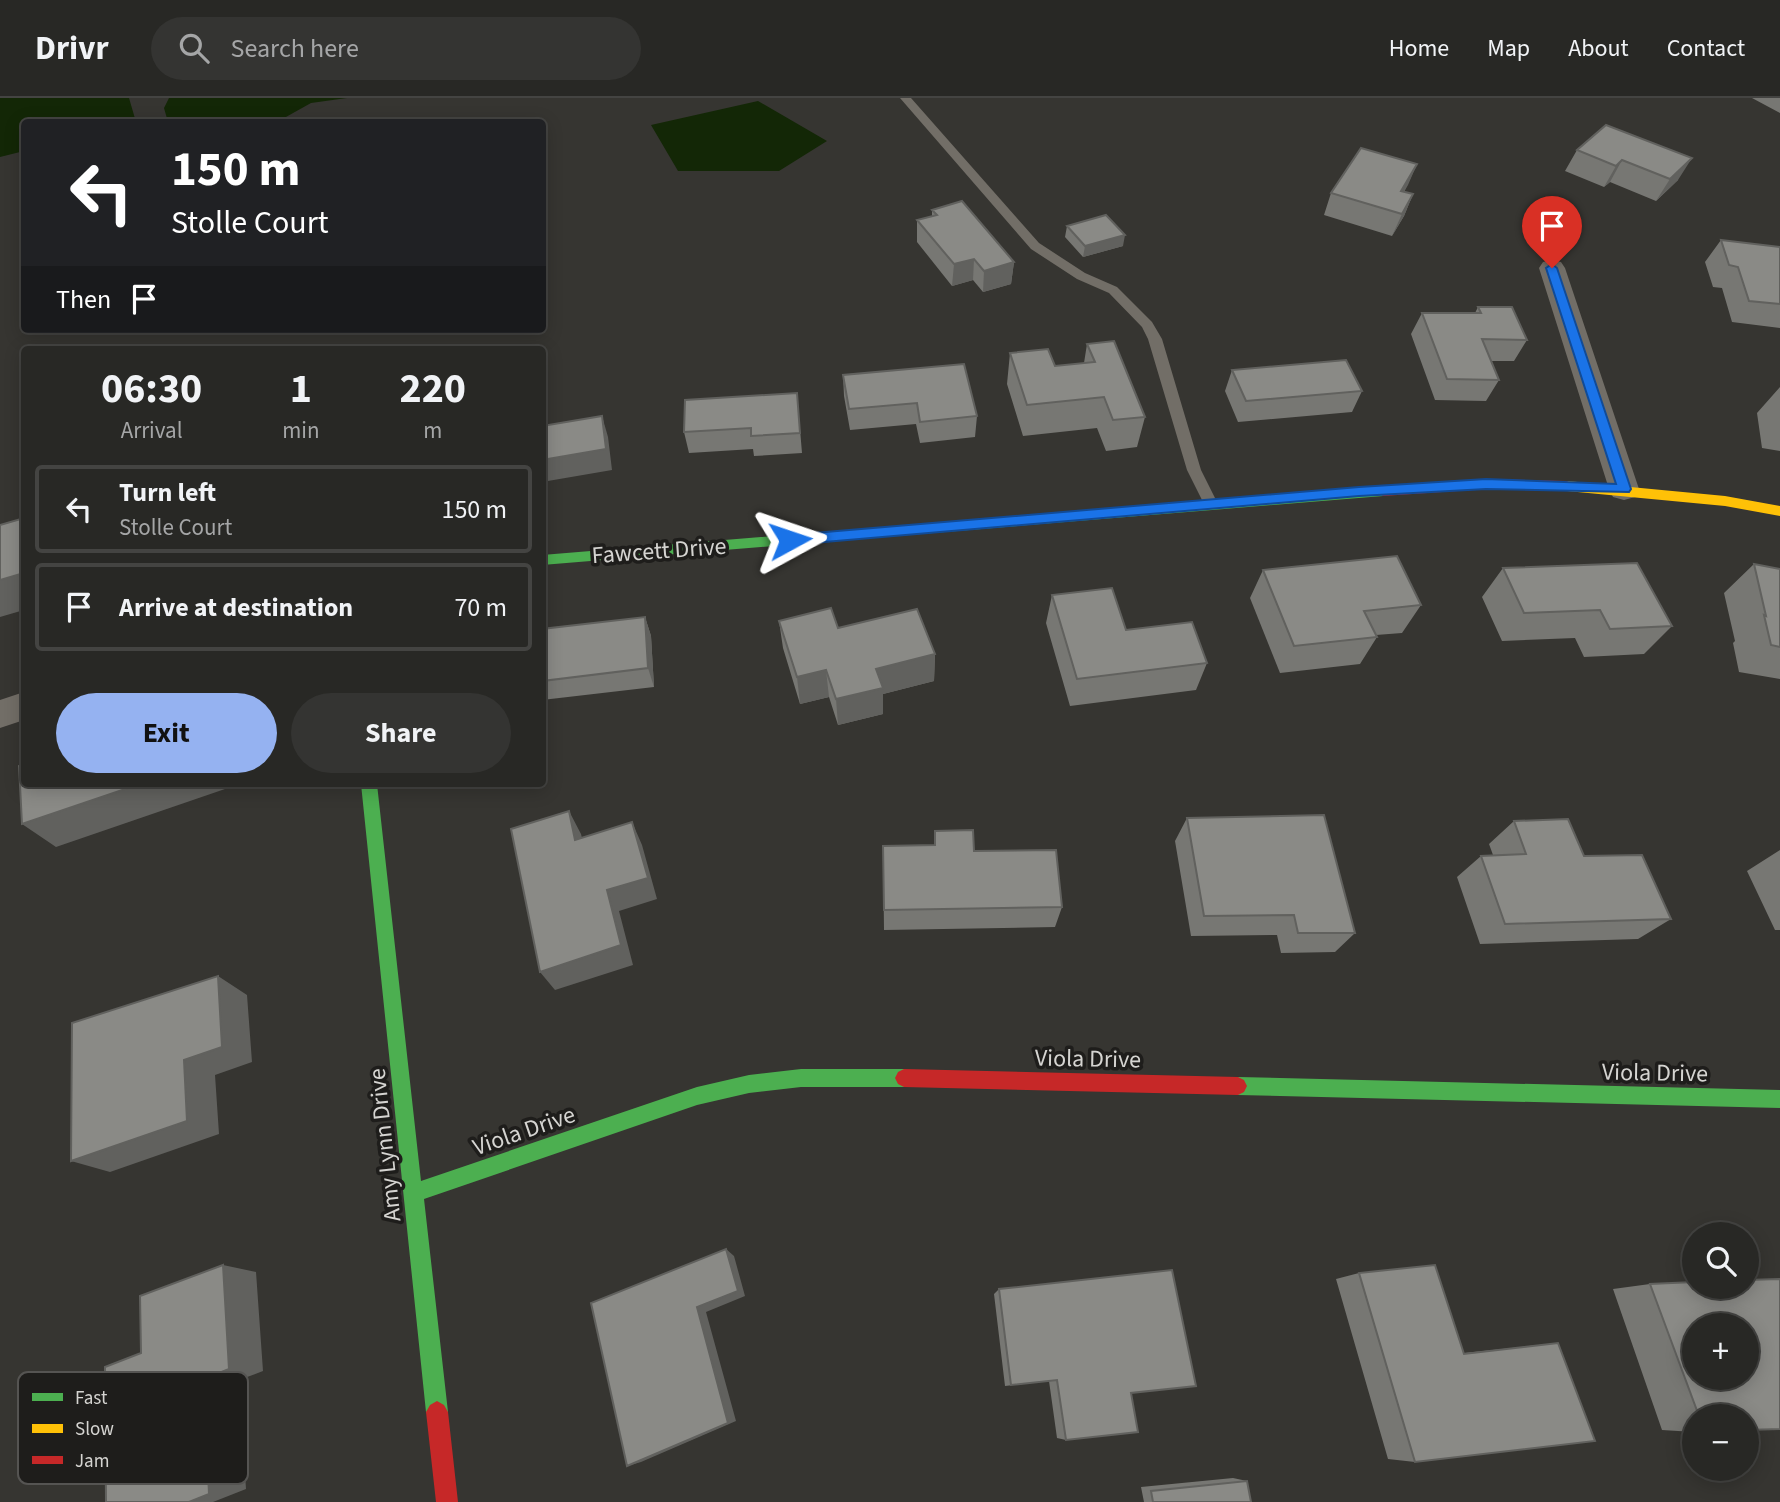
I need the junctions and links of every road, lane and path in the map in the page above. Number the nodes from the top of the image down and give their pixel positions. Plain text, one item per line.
1 (905, 98) edge
2 (1552, 268) dead end
3 (1624, 489) junction
4 (1210, 504) junction
5 (1780, 511) edge
6 (546, 560) edge
7 (21, 707) edge
8 (0, 713) edge
9 (369, 787) edge
10 (1780, 1099) edge
11 (413, 1193) junction
12 (447, 1502) edge

1 - 4 lane
2 - 3 street
3 - 4 street, Fawcett Drive
3 - 5 street, Fawcett Drive
4 - 6 street, Fawcett Drive
7 - 8 street
9 - 11 street, Amy Lynn Drive
10 - 11 street, Viola Drive
11 - 12 street, Amy Lynn Drive

